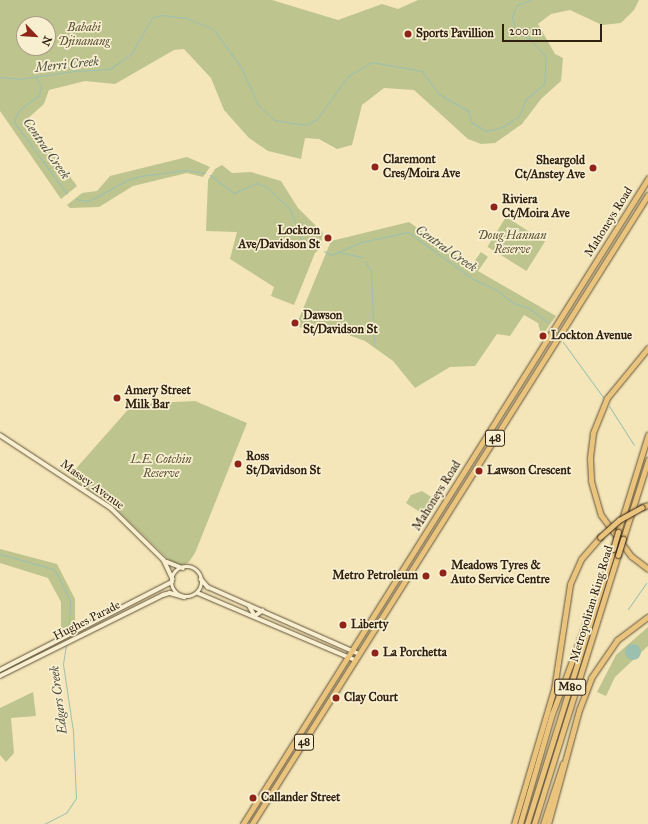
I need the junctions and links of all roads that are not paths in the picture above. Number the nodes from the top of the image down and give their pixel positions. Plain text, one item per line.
1 (648, 179) edge
2 (648, 195) edge
3 (564, 313) junction
4 (571, 317) junction
5 (648, 348) edge
6 (0, 435) edge
7 (648, 435) edge
8 (648, 460) edge
9 (648, 505) edge
10 (164, 560) junction
11 (183, 568) junction
12 (648, 569) edge
13 (201, 579) junction
14 (173, 580) junction
15 (198, 593) junction
16 (184, 597) junction
17 (597, 599) junction
18 (249, 605) junction
19 (262, 611) junction
20 (255, 616) junction
21 (648, 617) edge
22 (296, 625) junction
23 (293, 632) junction
24 (351, 650) junction
25 (359, 654) junction
26 (348, 656) junction
27 (356, 660) junction
28 (0, 670) edge
29 (0, 676) edge
30 (566, 759) junction
31 (552, 765) junction
32 (258, 799) junction
33 (265, 803) junction
34 (243, 824) edge
35 (252, 824) edge
36 (515, 824) edge
37 (520, 824) edge
38 (527, 824) edge
39 (534, 824) edge
40 (537, 824) edge
41 (544, 824) edge
42 (548, 824) edge

1 - 3 main road, Mahoneys Road / 48
2 - 4 main road, Mahoneys Road / 48
3 - 4 main road
3 - 24 main road, Mahoneys Road / 48
4 - 25 main road, Mahoneys Road / 48
5 - 12 highway
6 - 10 street, Massey Avenue
7 - 17 highway, Metropolitan Ring Road / M80, bridge
8 - 31 highway, Metropolitan Ring Road / M80, bridge
9 - 36 highway, bridge
10 - 11 street, Massey Avenue
10 - 14 street, Massey Avenue
11 - 13 street
11 - 14 street
13 - 15 street
13 - 18 street
14 - 16 street
14 - 28 street, Hughes Parade
15 - 16 street
15 - 20 street
16 - 29 street, Hughes Parade
17 - 37 highway
17 - 38 highway, Metropolitan Ring Road / M80
18 - 19 street
18 - 20 street
19 - 20 street
19 - 22 street
20 - 23 street
21 - 30 highway
22 - 23 street
22 - 24 street
23 - 26 street
24 - 25 street
24 - 26 main road, Mahoneys Road / 48
25 - 27 main road, Mahoneys Road / 48
26 - 27 street
26 - 32 main road, Mahoneys Road / 48
27 - 33 main road, Mahoneys Road / 48
30 - 41 highway
30 - 42 highway
31 - 39 highway, Metropolitan Ring Road / M80
31 - 40 highway
32 - 33 main road
32 - 34 main road, Mahoneys Road / 48
33 - 35 main road, Mahoneys Road / 48

